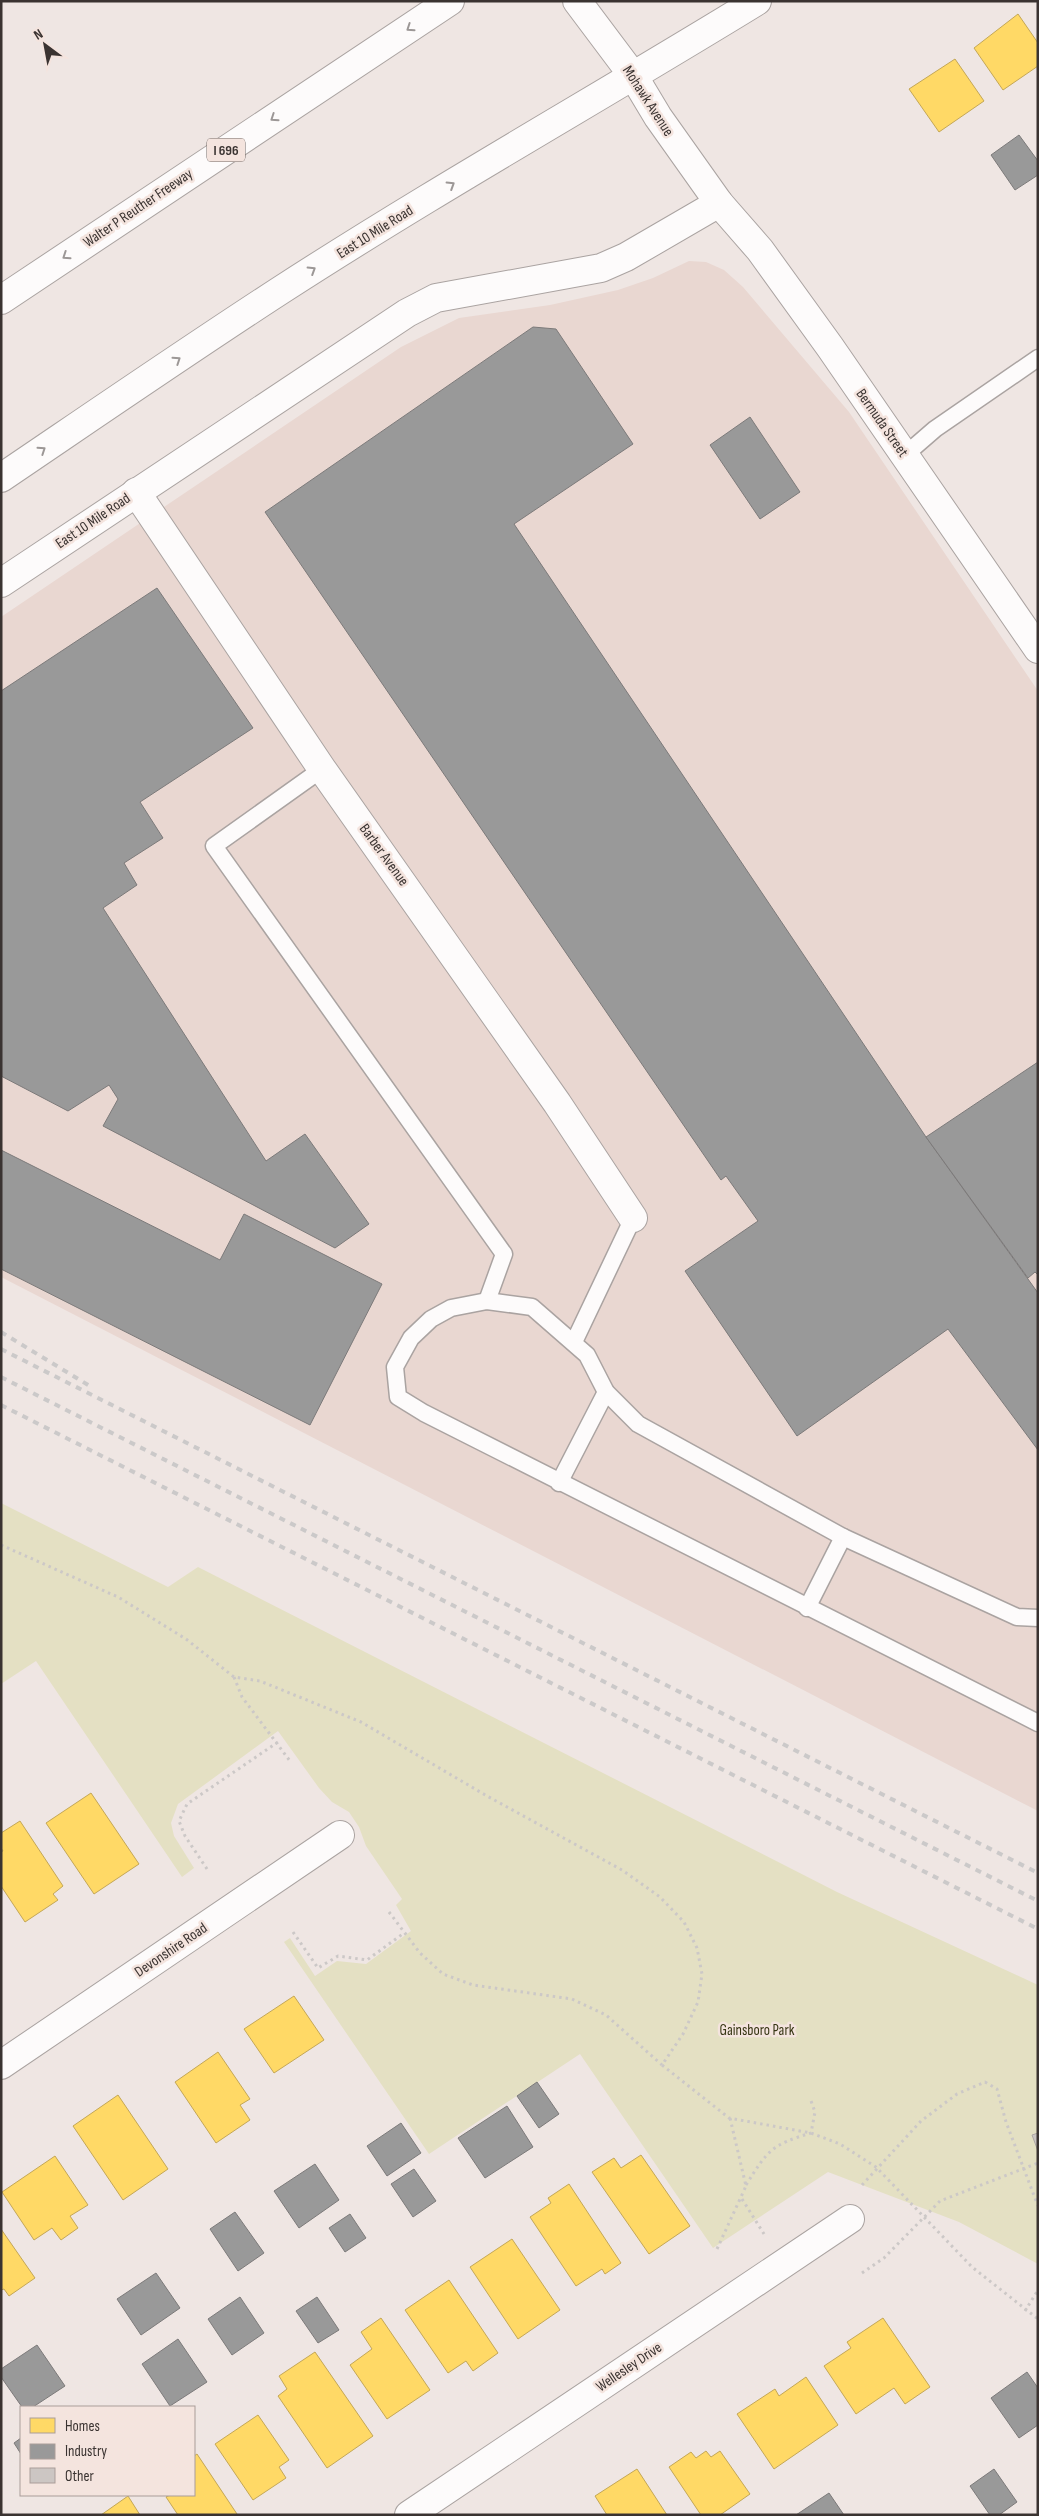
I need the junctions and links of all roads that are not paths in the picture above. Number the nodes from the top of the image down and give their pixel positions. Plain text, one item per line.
1 (450, 1) edge
2 (576, 1) edge
3 (719, 1) edge
4 (730, 1) edge
5 (757, 1) edge
6 (634, 77) junction
7 (719, 203) junction
8 (1, 300) edge
9 (1038, 358) edge
10 (905, 456) junction
11 (1, 478) edge
12 (136, 492) junction
13 (1, 584) edge
14 (1038, 649) edge
15 (322, 769) junction
16 (633, 1218) joint
17 (487, 1301) junction
18 (574, 1342) junction
19 (606, 1392) junction
20 (560, 1484) junction
21 (844, 1538) junction
22 (807, 1608) junction
23 (1038, 1618) edge
24 (1038, 1724) edge
25 (340, 1835) dead end
26 (1, 2064) edge
27 (850, 2219) road end
28 (408, 2515) edge

1 -> 8 main road, Walter P Reuther Freeway / I 696
2 - 6 main road, Mohawk Avenue
3 - 4 main road
5 - 6 main road, East 10 Mile Road
6 - 7 main road, Mohawk Avenue
11 -> 6 main road, East 10 Mile Road
7 - 10 main road, Bermuda Street
7 - 12 main road, East 10 Mile Road
9 - 10 lane
10 - 14 main road, Bermuda Street
12 - 13 main road, East 10 Mile Road
12 - 15 main road, Barber Avenue
15 - 16 main road, Barber Avenue
15 - 17 lane
16 - 18 lane
17 - 18 lane
17 - 20 lane
18 - 19 lane
19 - 20 lane
19 - 21 lane
20 - 22 lane
21 - 22 lane
21 - 23 lane
22 - 24 lane
25 - 26 main road, Devonshire Road
27 - 28 main road, Wellesley Drive

